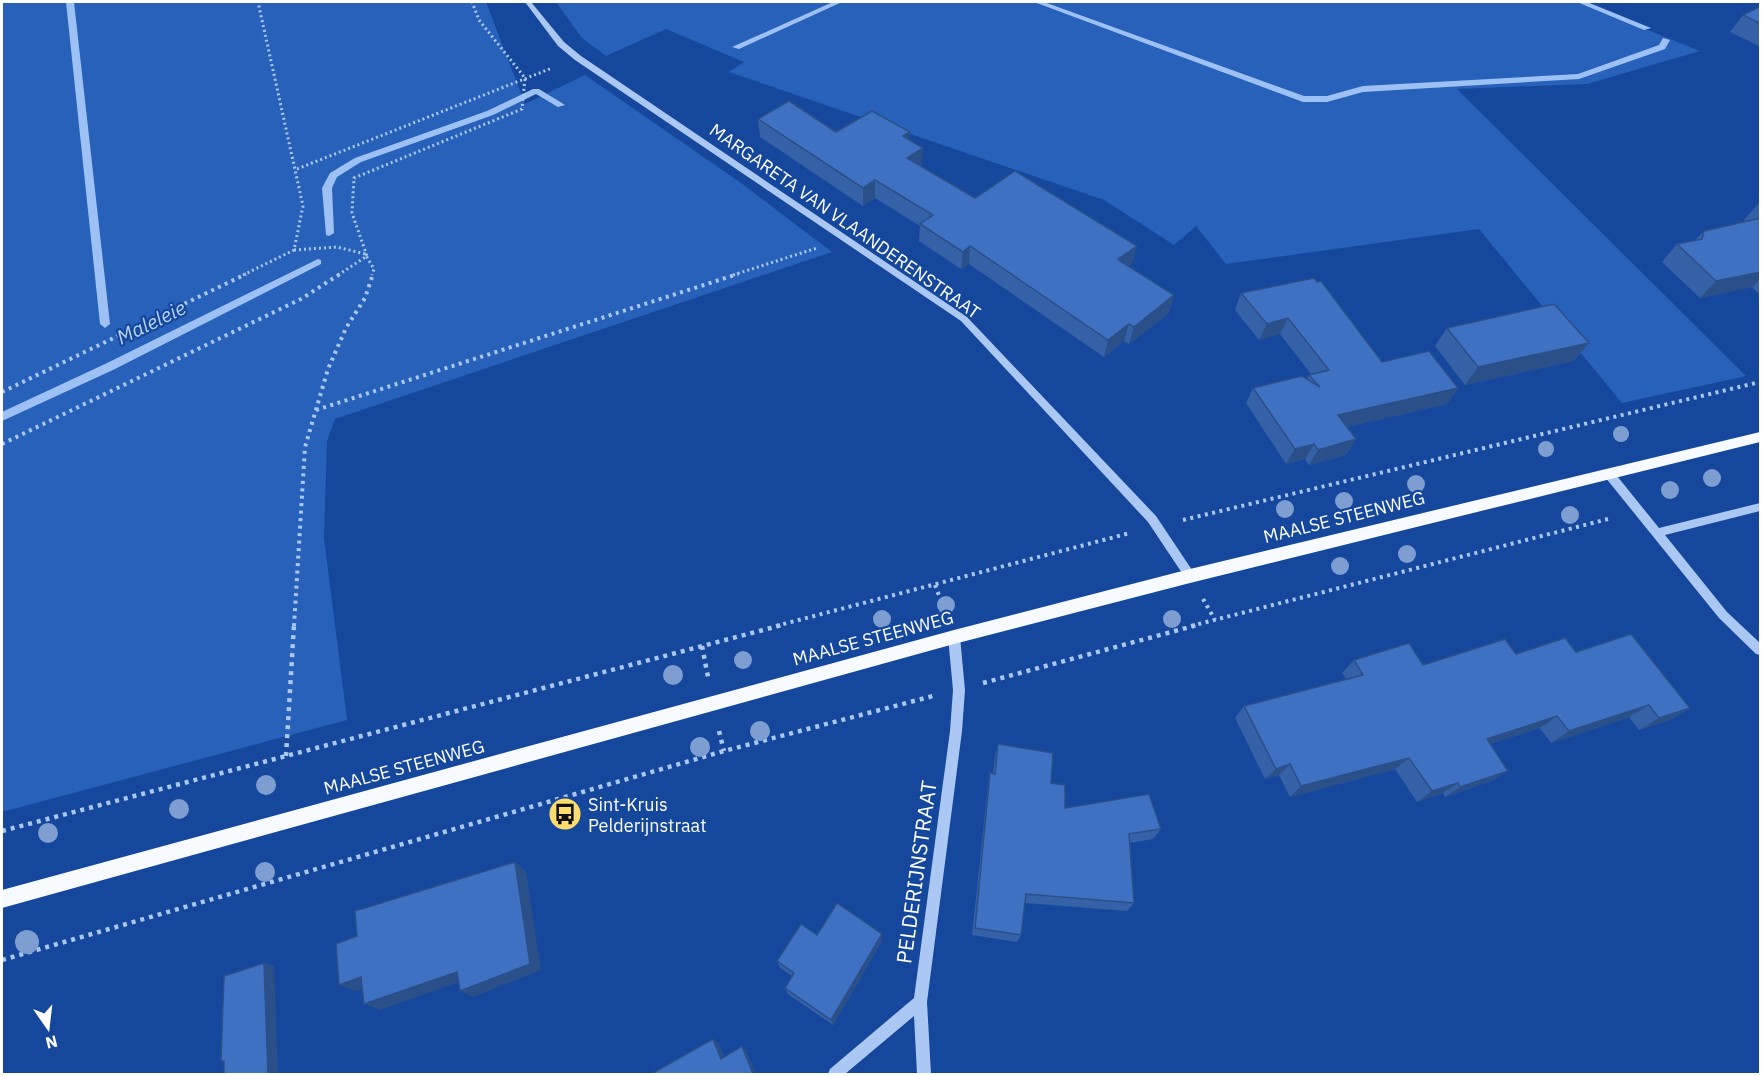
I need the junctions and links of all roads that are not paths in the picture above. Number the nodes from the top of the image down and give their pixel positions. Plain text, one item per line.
1 (528, 2) edge
2 (1761, 437) edge
3 (1609, 474) junction
4 (1761, 507) edge
5 (1657, 533) junction
6 (1190, 576) junction
7 (954, 638) junction
8 (1761, 650) edge
9 (2, 899) edge
10 (920, 1002) junction
11 (835, 1074) edge
12 (924, 1074) edge

1 - 6 street, MARGARETA VAN VLAANDERENSTRAAT
2 - 3 main road, MAALSE STEENWEG
3 - 5 street
3 - 6 main road, MAALSE STEENWEG
4 - 5 street
5 - 8 street
6 - 7 main road, MAALSE STEENWEG
7 - 9 main road, MAALSE STEENWEG
7 - 10 street, PELDERIJNSTRAAT
10 - 11 street
10 - 12 street, PELDERIJNSTRAAT

